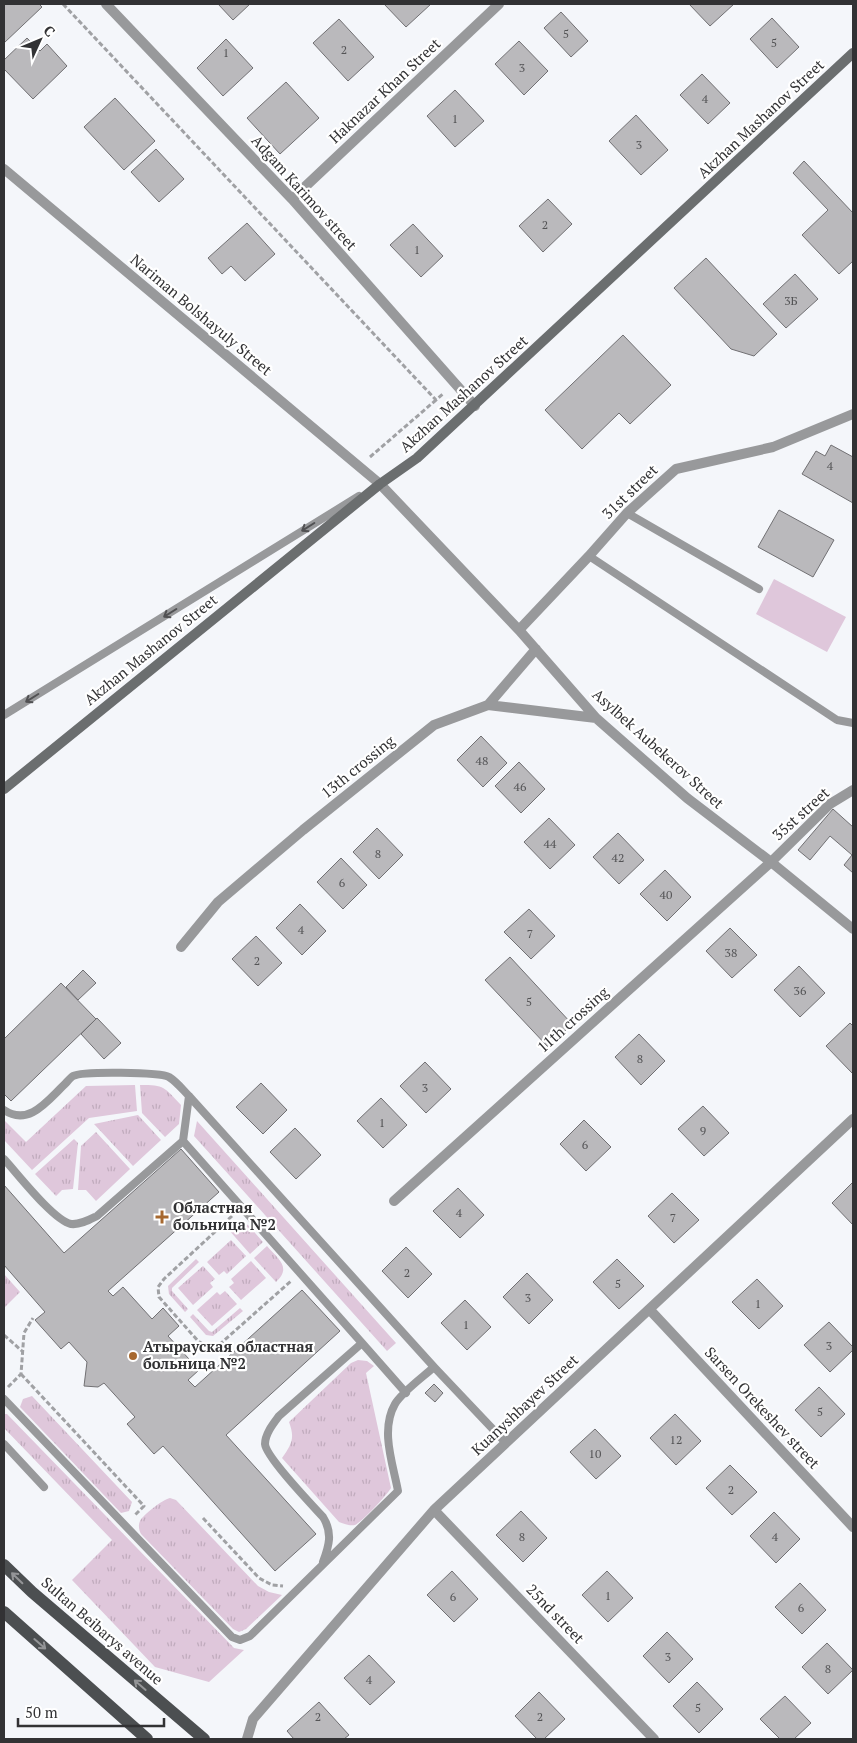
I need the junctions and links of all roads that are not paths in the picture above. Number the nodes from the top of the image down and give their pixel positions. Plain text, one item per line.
1 (106, 4) edge
2 (500, 4) edge
3 (853, 53) edge
4 (4, 169) edge
5 (292, 199) junction
6 (475, 406) junction
7 (853, 414) edge
8 (380, 484) junction
9 (627, 513) junction
10 (590, 556) junction
11 (759, 589) dead end
12 (519, 630) junction
13 (536, 649) junction
14 (488, 705) junction
15 (4, 715) edge
16 (596, 718) junction
17 (853, 723) edge
18 (4, 789) edge
19 (853, 790) edge
20 (771, 862) junction
21 (853, 929) edge
22 (181, 947) dead end
23 (189, 1096) junction
24 (4, 1110) edge
25 (853, 1118) edge
26 (183, 1141) junction
27 (4, 1159) edge
28 (394, 1201) dead end
29 (650, 1310) junction
30 (362, 1343) junction
31 (434, 1367) junction
32 (406, 1392) junction
33 (4, 1399) edge
34 (506, 1443) junction
35 (4, 1444) edge
36 (44, 1486) dead end
37 (434, 1510) junction
38 (853, 1527) edge
39 (323, 1564) junction
40 (4, 1565) edge
41 (4, 1612) edge
42 (142, 1737) edge
43 (204, 1739) edge
44 (248, 1739) edge
45 (654, 1739) edge

1 - 5 street, Adgam Karimov street
2 - 5 street, Haknazar Khan Street
3 - 6 street, Akzhan Mashanov Street
4 - 8 street, Nariman Bolshayuly Street
5 - 6 street, Adgam Karimov street
6 - 8 street, Akzhan Mashanov Street
7 - 9 street, 31st street
8 - 12 street, Asylbek Aubekerov Street
8 -> 15 lane
8 - 18 street, Akzhan Mashanov Street
9 - 10 street, 31st street
9 - 11 lane
10 - 12 street, 31st street
10 - 17 lane
12 - 13 street, Asylbek Aubekerov Street
13 - 14 street
13 - 16 street, Asylbek Aubekerov Street
14 - 16 street, 13th crossing
14 - 22 street, 13th crossing
16 - 20 street, Asylbek Aubekerov Street
19 - 20 street, 35st street
20 - 21 street, Asylbek Aubekerov Street
20 - 28 street, 11th crossing
23 - 24 lane
23 - 26 lane
23 - 31 lane
25 - 29 street, Kuanyshbayev Street
26 - 27 lane
26 - 30 lane
29 - 34 street, Kuanyshbayev Street
29 - 38 street, Sarsen Orekeshev street
30 - 32 lane
30 - 39 lane
31 - 32 lane
31 - 34 lane
32 - 39 lane
33 - 39 lane
34 - 37 street, Kuanyshbayev Street
35 - 36 lane
37 - 44 street, Kuanyshbayev Street
37 - 45 street, 25nd street
43 -> 40 main road, Sultan Beibarys avenue
41 -> 42 main road

